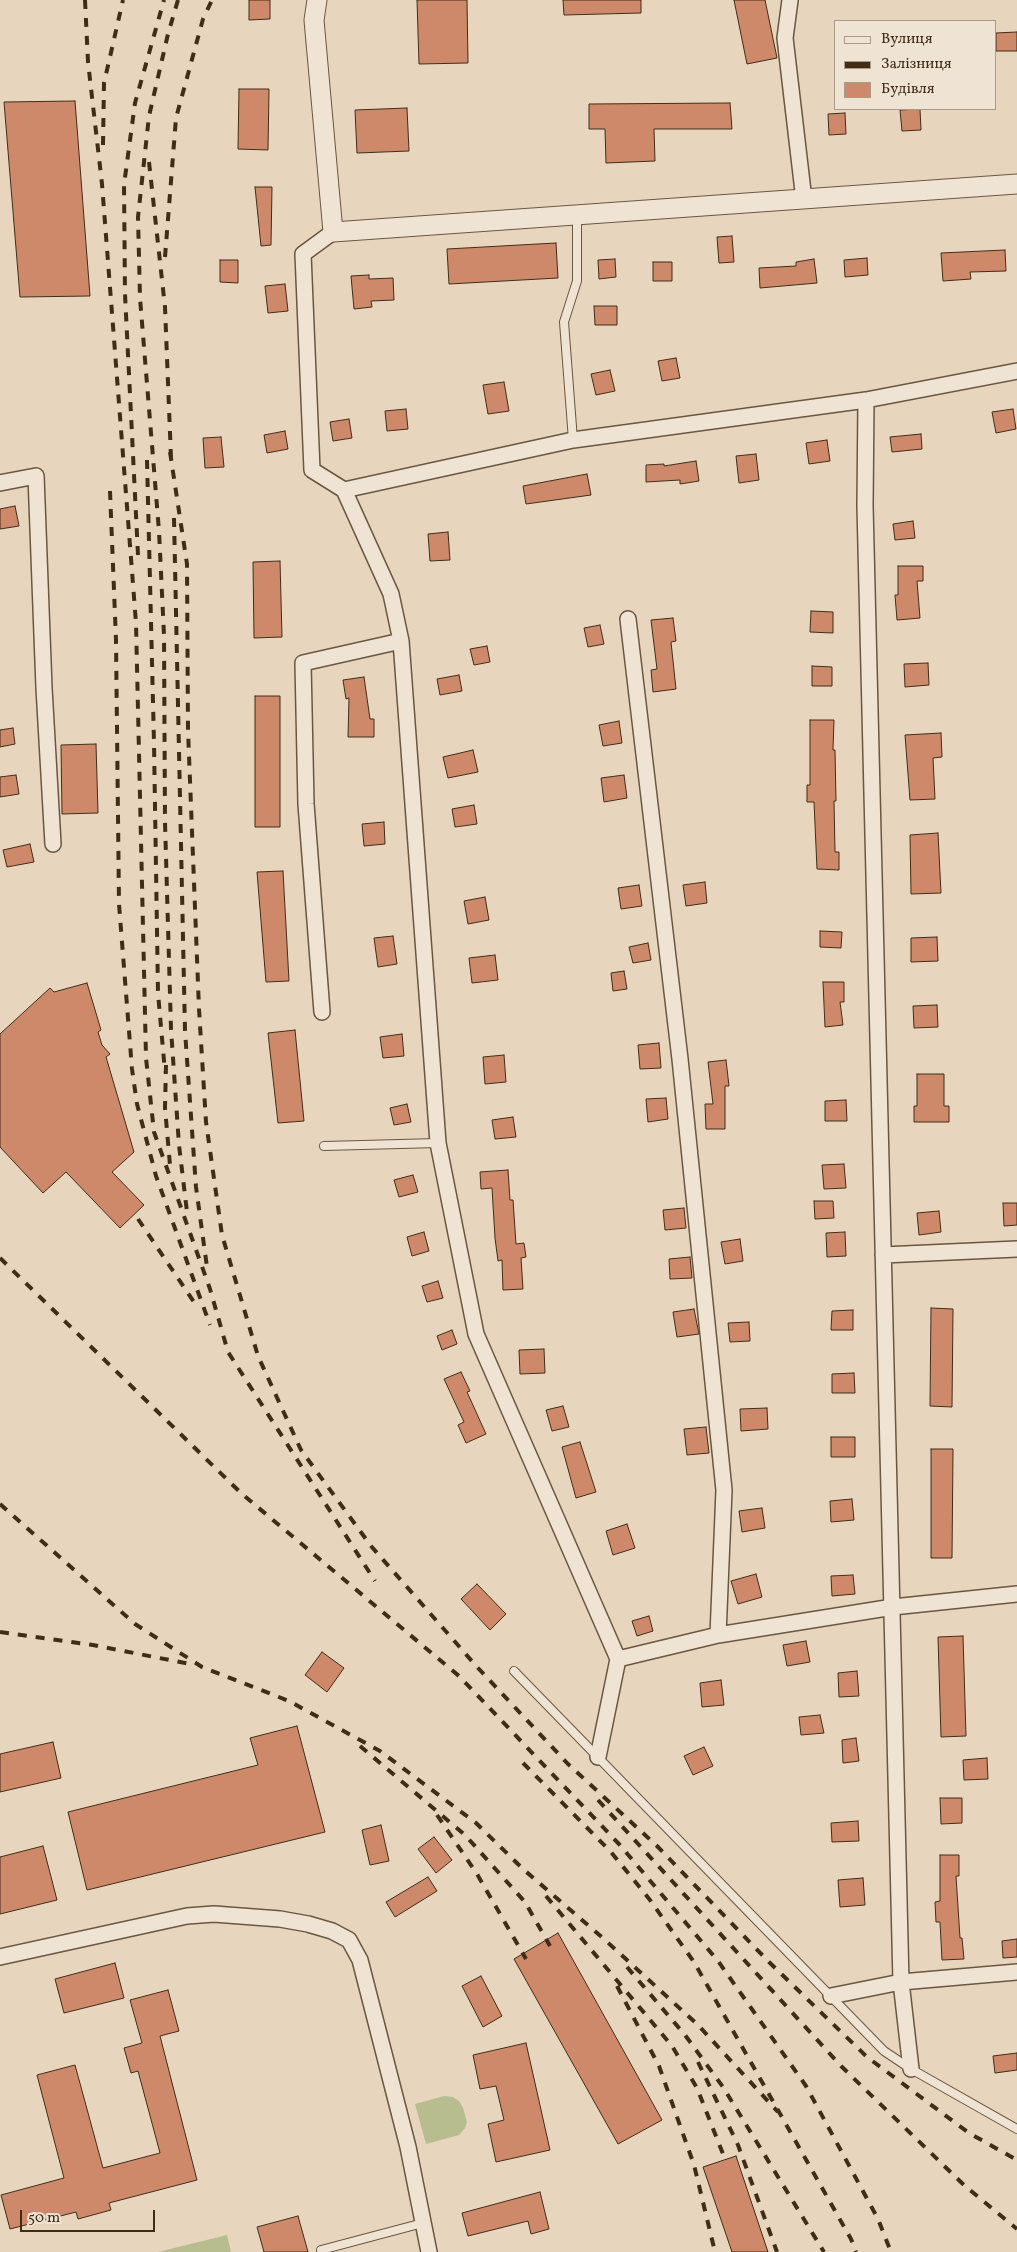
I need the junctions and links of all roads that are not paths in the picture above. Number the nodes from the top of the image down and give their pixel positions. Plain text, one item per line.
1 (316, 0) edge
2 (790, 0) edge
3 (1017, 184) edge
4 (804, 200) junction
5 (577, 215) junction
6 (333, 232) junction
7 (1017, 371) edge
8 (866, 400) junction
9 (573, 440) junction
10 (0, 483) edge
11 (344, 490) junction
12 (628, 618) dead end
13 (402, 641) junction
14 (54, 844) dead end
15 (322, 1012) dead end
16 (438, 1143) junction
17 (324, 1146) dead end
18 (1017, 1249) edge
19 (883, 1255) junction
20 (1017, 1594) edge
21 (893, 1607) junction
22 (718, 1635) junction
23 (618, 1659) junction
24 (514, 1671) dead end
25 (598, 1757) junction
26 (0, 1957) edge
27 (1017, 1972) edge
28 (901, 1982) junction
29 (831, 1996) junction
30 (911, 2069) junction
31 (1017, 2129) edge
32 (424, 2223) junction
33 (321, 2250) dead end
34 (429, 2252) edge

1 - 6 street
2 - 4 street
3 - 4 street
4 - 5 street
5 - 6 street
5 - 9 lane
6 - 11 street
7 - 8 street
8 - 9 street
8 - 19 street
9 - 11 street
10 - 14 street
11 - 13 street
12 - 22 street
13 - 15 street
13 - 16 street
16 - 17 lane
16 - 23 street
18 - 19 street
19 - 21 street
20 - 21 street
21 - 22 street
21 - 28 street
22 - 23 street
23 - 25 street
24 - 25 lane
25 - 29 lane
26 - 32 street
27 - 28 street
28 - 29 street
28 - 30 street
29 - 30 lane
30 - 31 lane
32 - 33 lane
32 - 34 street

